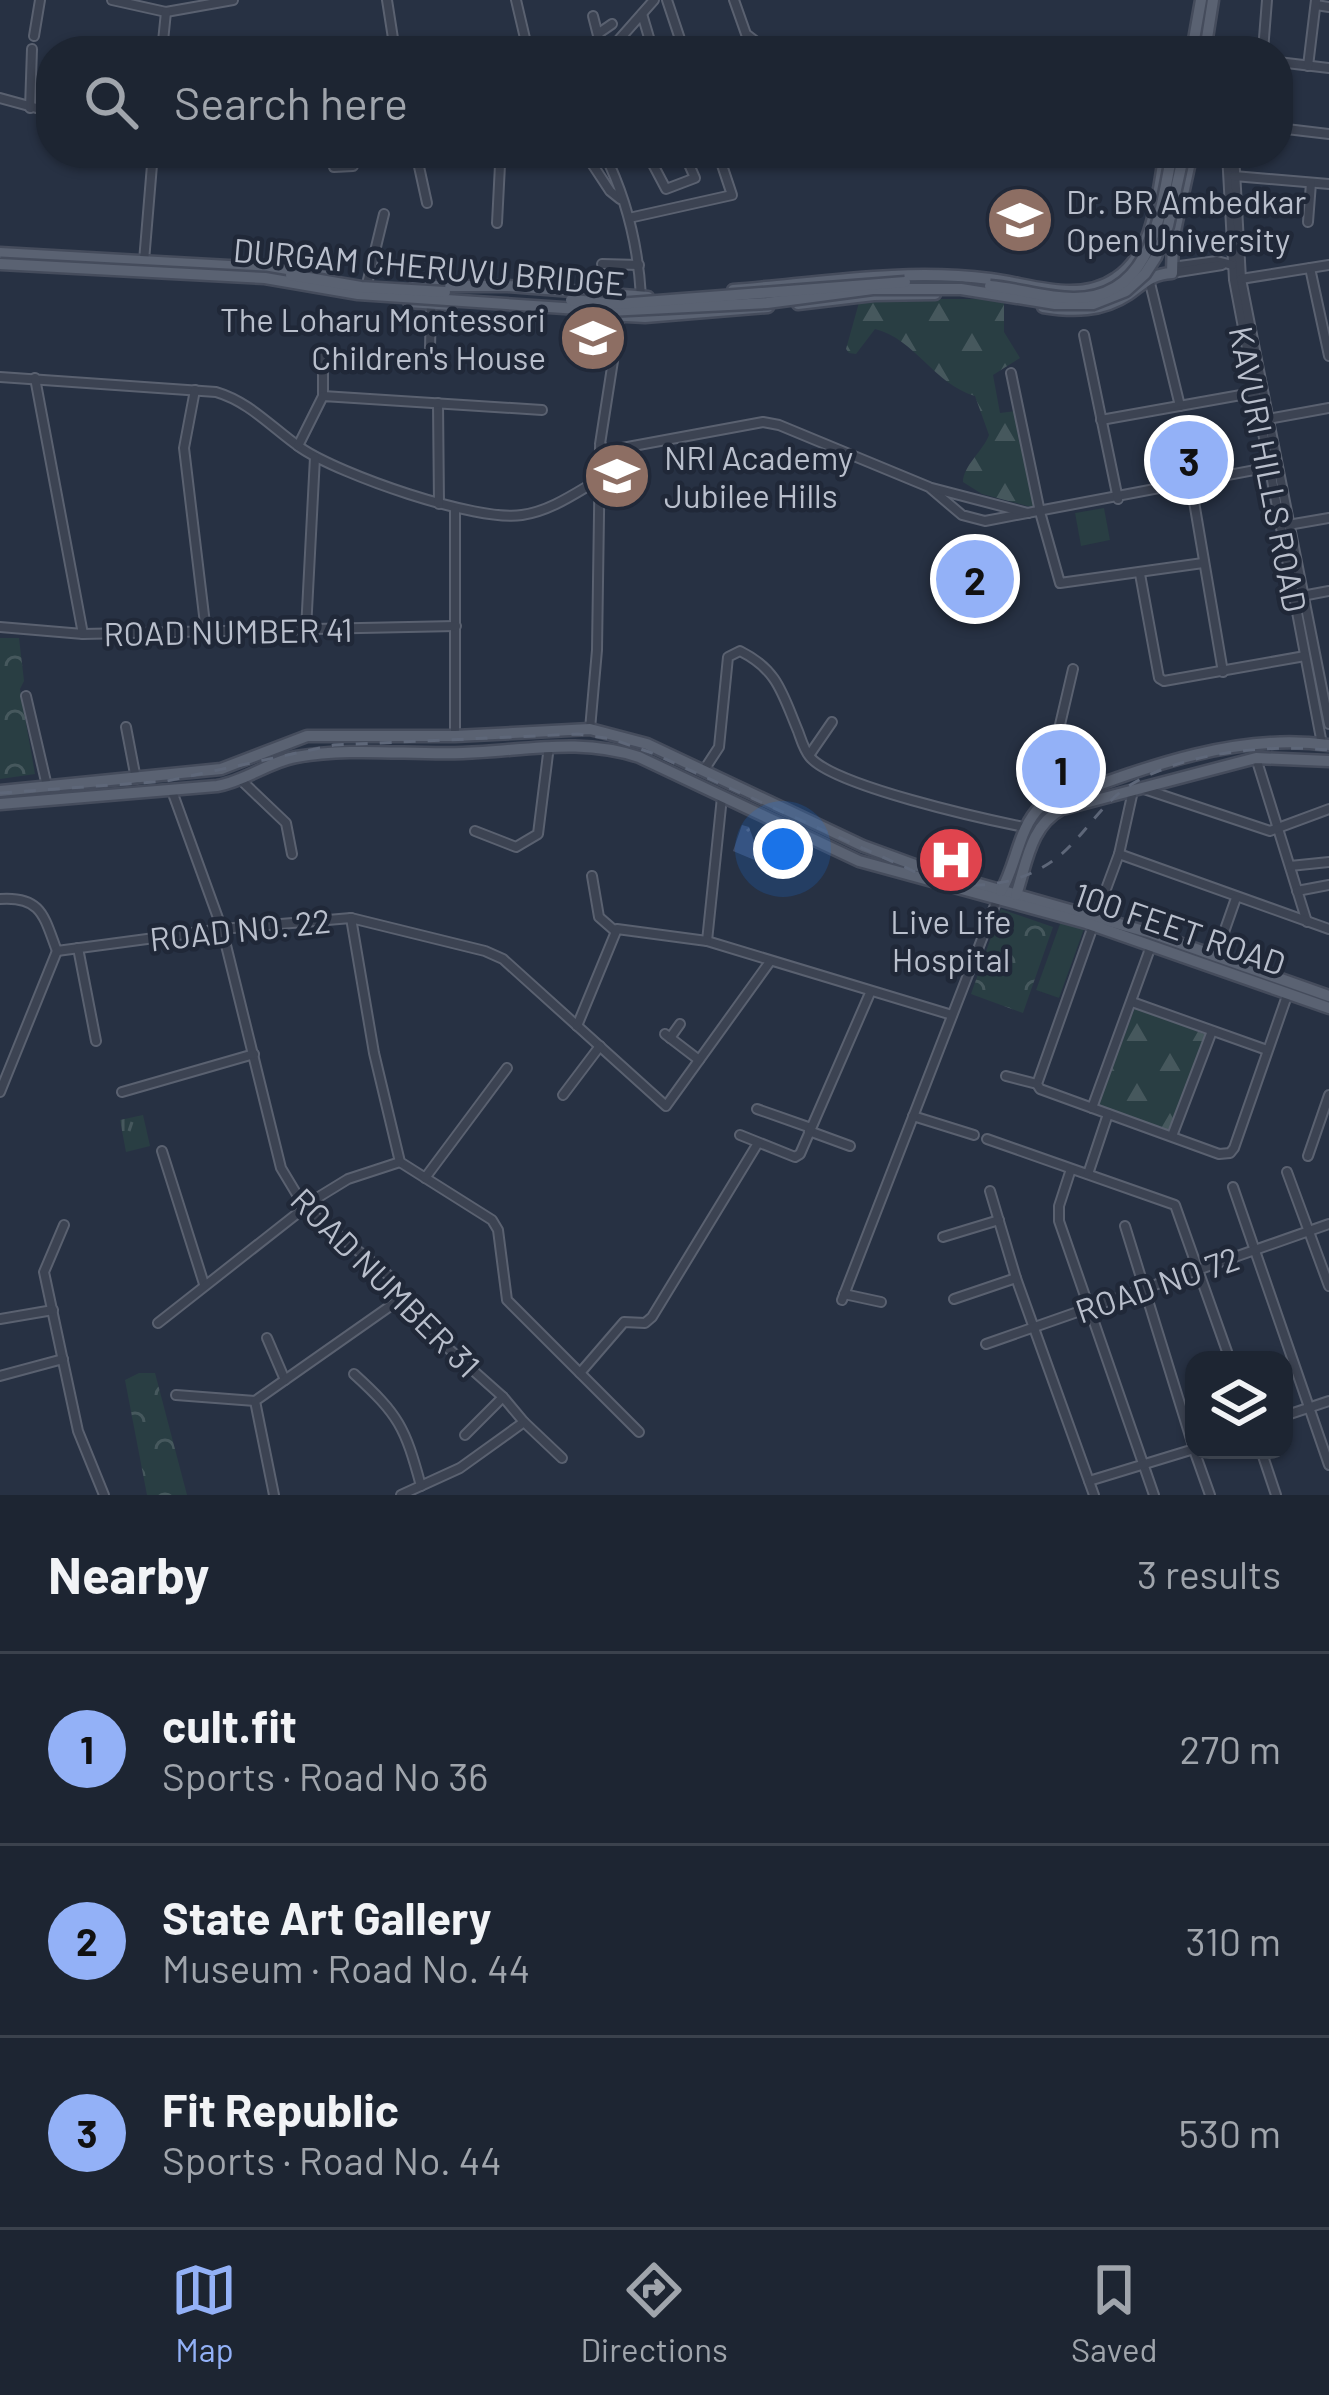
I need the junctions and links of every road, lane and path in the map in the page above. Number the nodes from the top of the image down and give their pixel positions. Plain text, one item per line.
1 (40, 0) edge
2 (112, 0) edge
3 (170, 0) edge
4 (233, 0) edge
5 (387, 0) edge
6 (515, 0) edge
7 (654, 0) edge
8 (668, 0) edge
9 (734, 0) edge
10 (1201, 0) edge
11 (1213, 0) edge
12 (1267, 0) edge
13 (1316, 2) edge
14 (1329, 7) edge
15 (164, 12) junction
16 (642, 14) junction
17 (593, 16) dead end
18 (612, 24) dead end
19 (599, 33) junction
20 (34, 36) dead end
21 (163, 36) edge
22 (393, 36) edge
23 (524, 36) edge
24 (600, 36) edge
25 (621, 36) edge
26 (649, 36) edge
27 (679, 36) edge
28 (749, 36) edge
29 (1195, 36) edge
30 (1207, 36) edge
31 (1263, 36) edge
32 (32, 49) dead end
33 (1293, 64) edge
34 (1308, 66) junction
35 (1329, 68) edge
36 (0, 98) edge
37 (31, 108) junction
38 (36, 109) edge
39 (1293, 130) edge
40 (1329, 134) edge
41 (151, 168) edge
42 (420, 168) edge
43 (500, 168) edge
44 (595, 168) edge
45 (612, 168) edge
46 (655, 168) edge
47 (690, 168) edge
48 (723, 168) edge
49 (1165, 168) edge
50 (1166, 168) edge
51 (1184, 168) edge
52 (1185, 168) edge
53 (1230, 168) edge
54 (1230, 176) junction
55 (1311, 183) junction
56 (1329, 184) edge
57 (621, 200) junction
58 (428, 203) dead end
59 (384, 214) dead end
60 (629, 218) junction
61 (1308, 222) dead end
62 (497, 223) dead end
63 (144, 260) junction
64 (0, 261) edge
65 (602, 264) dead end
66 (640, 265) junction
67 (1232, 265) junction
68 (1329, 265) edge
69 (1310, 268) junction
70 (1126, 270) junction
71 (1172, 270) junction
72 (223, 273) junction
73 (1149, 278) junction
74 (1238, 279) junction
75 (367, 284) junction
76 (741, 290) junction
77 (641, 297) junction
78 (431, 304) junction
79 (730, 312) junction
80 (620, 316) junction
81 (1084, 334) dead end
82 (430, 348) dead end
83 (323, 351) dead end
84 (1329, 356) edge
85 (1011, 373) dead end
86 (0, 376) edge
87 (35, 378) junction
88 (195, 390) junction
89 (1252, 393) junction
90 (323, 396) junction
91 (438, 403) junction
92 (1180, 406) junction
93 (1329, 408) edge
94 (542, 410) dead end
95 (1268, 419) junction
96 (1101, 420) junction
97 (298, 446) junction
98 (600, 447) junction
99 (315, 456) junction
100 (1272, 467) junction
101 (598, 480) junction
102 (1191, 484) junction
103 (928, 488) junction
104 (1118, 499) junction
105 (439, 504) junction
106 (454, 509) junction
107 (1040, 512) junction
108 (1029, 513) junction
109 (1329, 518) edge
110 (1288, 525) junction
111 (1203, 563) junction
112 (1140, 574) junction
113 (1329, 591) edge
114 (1302, 596) junction
115 (456, 626) junction
116 (0, 627) edge
117 (306, 630) junction
118 (206, 632) junction
119 (82, 634) junction
120 (1305, 656) junction
121 (1073, 669) dead end
122 (1223, 671) junction
123 (26, 696) dead end
124 (1325, 721) edge
125 (832, 722) dead end
126 (126, 727) dead end
127 (590, 729) junction
128 (535, 730) junction
129 (455, 736) junction
130 (1326, 744) edge
131 (550, 746) junction
132 (535, 748) junction
133 (1214, 751) junction
134 (809, 756) junction
135 (1256, 758) junction
136 (1329, 761) edge
137 (1216, 766) junction
138 (704, 770) junction
139 (137, 780) junction
140 (242, 781) junction
141 (47, 788) junction
142 (172, 789) junction
143 (1136, 789) junction
144 (0, 791) edge
145 (77, 792) junction
146 (722, 797) junction
147 (0, 804) edge
148 (1041, 806) junction
149 (1329, 809) edge
150 (1024, 827) junction
151 (1278, 829) junction
152 (475, 831) dead end
153 (292, 854) dead end
154 (1119, 854) junction
155 (1329, 862) edge
156 (1290, 866) junction
157 (592, 876) dead end
158 (1329, 884) edge
159 (1298, 892) junction
160 (999, 895) junction
161 (1236, 898) junction
162 (0, 899) edge
163 (1015, 899) junction
164 (351, 918) junction
165 (1094, 921) junction
166 (1307, 922) junction
167 (222, 928) junction
168 (1329, 929) edge
169 (615, 932) junction
170 (707, 941) junction
171 (1151, 946) junction
172 (78, 948) junction
173 (58, 951) junction
174 (1216, 955) junction
175 (769, 963) junction
176 (870, 993) junction
177 (1288, 993) junction
178 (1308, 994) junction
179 (1329, 996) edge
180 (1132, 1002) junction
181 (1329, 1008) edge
182 (952, 1015) junction
183 (680, 1024) dead end
184 (577, 1026) junction
185 (1212, 1031) junction
186 (96, 1041) dead end
187 (600, 1046) junction
188 (1267, 1050) junction
189 (254, 1054) junction
190 (699, 1060) junction
191 (507, 1067) dead end
192 (1006, 1076) dead end
193 (1037, 1084) junction
194 (0, 1092) edge
195 (122, 1092) dead end
196 (563, 1095) dead end
197 (1329, 1096) edge
198 (1092, 1108) junction
199 (757, 1109) dead end
200 (1108, 1114) junction
201 (913, 1116) junction
202 (810, 1130) junction
203 (740, 1135) dead end
204 (974, 1135) dead end
205 (1172, 1137) junction
206 (987, 1139) dead end
207 (758, 1143) junction
208 (850, 1146) dead end
209 (162, 1151) dead end
210 (1308, 1156) dead end
211 (400, 1162) junction
212 (1071, 1169) junction
213 (1287, 1172) dead end
214 (1088, 1174) junction
215 (425, 1178) junction
216 (1233, 1187) dead end
217 (990, 1191) dead end
218 (305, 1208) junction
219 (999, 1220) junction
220 (1329, 1224) edge
221 (64, 1225) dead end
222 (1125, 1226) dead end
223 (1310, 1231) junction
224 (944, 1237) dead end
225 (1253, 1250) junction
226 (1199, 1270) junction
227 (1016, 1278) junction
228 (204, 1284) junction
229 (1329, 1286) edge
230 (1144, 1289) junction
231 (954, 1299) dead end
232 (396, 1302) junction
233 (880, 1302) dead end
234 (1091, 1307) junction
235 (52, 1310) junction
236 (0, 1319) edge
237 (158, 1323) dead end
238 (1036, 1326) junction
239 (267, 1338) dead end
240 (986, 1344) dead end
241 (1227, 1351) edge
242 (64, 1358) junction
243 (580, 1372) junction
244 (354, 1374) dead end
245 (0, 1376) edge
246 (285, 1380) junction
247 (176, 1395) dead end
248 (503, 1397) junction
249 (255, 1401) junction
250 (1329, 1401) edge
251 (1309, 1408) junction
252 (1293, 1413) edge
253 (523, 1420) junction
254 (1185, 1420) edge
255 (639, 1432) dead end
256 (465, 1436) dead end
257 (1185, 1452) edge
258 (562, 1458) dead end
259 (1197, 1459) edge
260 (1264, 1459) edge
261 (1144, 1465) junction
262 (1329, 1465) edge
263 (1089, 1481) junction
264 (422, 1486) junction
265 (104, 1495) edge
266 (274, 1495) edge
267 (400, 1495) edge
268 (1094, 1495) edge
269 (1154, 1495) edge
270 (1210, 1495) edge
271 (1276, 1495) edge

1 - 20 street
2 - 15 street
3 - 15 street
4 - 15 street
5 - 22 street
6 - 23 street
7 - 16 street
8 - 27 street
9 - 28 street
10 - 29 main road
11 - 30 main road
12 - 31 street
13 - 14 street
13 - 34 street
15 - 21 street
16 - 25 street
16 - 26 street
17 - 19 street
18 - 19 street
19 - 24 street
32 - 37 street
33 - 34 street
34 - 35 street
36 - 37 street
37 - 38 street
39 - 40 street
41 - 63 street
42 - 58 street
43 - 62 street
44 - 57 street
45 - 57 street
46 - 47 street
48 - 60 street
49 - 70 main road
50 - 64 main road, DURGAM CHERUVU BRIDGE, bridge
51 - 64 main road, DURGAM CHERUVU BRIDGE, bridge
52 - 71 main road
53 - 54 street, KAVURI HILLS ROAD
54 - 55 street
54 - 67 street, KAVURI HILLS ROAD
55 - 56 street
55 - 61 street
57 - 60 street
59 - 75 street
60 - 66 street
63 - 64 main road
63 - 72 main road
64 - 72 main road
65 - 66 street
66 - 77 street
67 - 71 street
67 - 74 street, KAVURI HILLS ROAD
68 - 69 street, KAVURI HILLS ROAD
69 - 74 street, KAVURI HILLS ROAD
69 - 84 street
70 - 71 main road
70 - 76 main road
71 - 73 main road
72 - 75 main road
72 - 78 main road
73 - 79 main road
73 - 92 street
74 - 89 street, KAVURI HILLS ROAD
74 - 95 street, KAVURI HILLS ROAD
75 - 77 main road
76 - 77 main road
76 - 79 main road
78 - 80 main road
78 - 82 street
79 - 80 main road
80 - 98 street
81 - 96 street
83 - 90 street
85 - 107 street
86 - 87 street
87 - 88 street
87 - 119 street
88 - 97 street
88 - 118 street
89 - 92 street
89 - 100 street, KAVURI HILLS ROAD
90 - 91 street
90 - 97 street
91 - 94 street
91 - 105 street
92 - 96 street
93 - 95 street, KAVURI HILLS ROAD
95 - 100 street, KAVURI HILLS ROAD
96 - 104 street
97 - 99 street
98 - 101 street
98 - 103 street
99 - 105 street
99 - 117 street
100 - 102 street
100 - 110 street, KAVURI HILLS ROAD
100 - 120 street, KAVURI HILLS ROAD
101 - 106 street
101 - 127 street
102 - 104 street
102 - 111 street
103 - 108 street
103 - 108 street
104 - 107 street
105 - 106 street
106 - 115 street
107 - 108 street
107 - 112 street
109 - 110 street, KAVURI HILLS ROAD
110 - 114 street, KAVURI HILLS ROAD
111 - 112 street
111 - 122 street
112 - 122 street
113 - 114 street
114 - 124 street, KAVURI HILLS ROAD
115 - 117 street, ROAD NUMBER 41
115 - 129 street
116 - 119 street, ROAD NUMBER 41
117 - 118 street, ROAD NUMBER 41
118 - 119 street, ROAD NUMBER 41
120 - 122 street
120 - 124 street, KAVURI HILLS ROAD
121 - 148 street
123 - 141 street
124 - 130 street, KAVURI HILLS ROAD
125 - 134 street
126 - 139 street
127 - 128 main road
127 - 138 main road
128 - 129 main road
128 - 132 main road
129 - 139 main road
130 - 133 main road
131 - 132 main road
131 - 146 main road
131 - 152 street
132 - 140 main road
133 - 137 main road
133 - 148 main road
134 - 138 street
134 - 150 street
135 - 136 main road
135 - 137 main road
135 - 151 street
137 - 143 main road
138 - 160 main road
139 - 145 main road
140 - 142 main road
140 - 153 street
141 - 144 main road
141 - 145 main road
142 - 145 main road
142 - 167 street, ROAD NUMBER 31
143 - 151 street
143 - 154 street
143 - 163 main road
145 - 147 main road
146 - 160 main road
146 - 170 street
148 - 150 main road
149 - 151 street
150 - 160 main road
151 - 156 street
154 - 161 street
154 - 165 street
155 - 156 street
156 - 159 street
157 - 169 street
158 - 159 street
159 - 166 street
160 - 163 main road, 100 FEET ROAD
160 - 182 street
161 - 166 street
161 - 174 street
162 - 173 street
163 - 165 main road, 100 FEET ROAD
164 - 167 street, ROAD NO. 22
164 - 184 street, ROAD NO. 22
164 - 211 street
165 - 171 main road, 100 FEET ROAD
165 - 174 main road, 100 FEET ROAD
165 - 193 street
166 - 168 street
167 - 172 street, ROAD NO. 22
167 - 189 street, ROAD NUMBER 31
169 - 170 street
169 - 184 street
170 - 175 street
171 - 177 main road, 100 FEET ROAD
171 - 180 street
172 - 173 street, ROAD NO. 22
172 - 186 street
173 - 194 street
174 - 178 main road, 100 FEET ROAD
175 - 176 street
175 - 190 street
176 - 182 street
176 - 202 street
177 - 178 main road, 100 FEET ROAD
177 - 188 street
178 - 179 main road, 100 FEET ROAD
178 - 181 main road, 100 FEET ROAD
180 - 185 street
180 - 198 street
182 - 201 street
183 - 190 street
184 - 187 street, ROAD NO. 22
185 - 188 street
185 - 205 street
187 - 190 street, ROAD NO. 22
187 - 196 street
188 - 205 street
189 - 195 street
189 - 218 street, ROAD NUMBER 31
191 - 215 street
192 - 193 street
193 - 198 street
197 - 210 street
198 - 200 street
199 - 202 street
200 - 205 street
200 - 214 street
201 - 204 street
201 - 233 street
202 - 207 street
202 - 208 street
203 - 207 street
206 - 212 street
207 - 243 street
209 - 228 street
211 - 215 street
211 - 218 street
212 - 214 street
212 - 234 street
213 - 223 street
214 - 226 street
215 - 243 street
216 - 225 street
217 - 219 street
218 - 228 street
218 - 232 street, ROAD NUMBER 31
219 - 224 street
219 - 227 street
220 - 223 street, ROAD NO 72
221 - 235 street
222 - 230 street
223 - 225 street, ROAD NO 72
223 - 229 street
225 - 226 street, ROAD NO 72
225 - 251 street
226 - 230 street, ROAD NO 72
226 - 241 street
227 - 231 street
227 - 238 street
228 - 237 street
230 - 234 street, ROAD NO 72
230 - 254 street
232 - 246 street
232 - 248 street, ROAD NUMBER 31
234 - 238 street, ROAD NO 72
234 - 261 street
235 - 236 street
235 - 242 street
238 - 240 street, ROAD NO 72
238 - 263 street
239 - 246 street
242 - 245 street
242 - 265 street
243 - 255 street
244 - 264 street
246 - 249 street
247 - 249 street
248 - 253 street, ROAD NUMBER 31
248 - 256 street
249 - 266 street
250 - 251 street
251 - 252 street
251 - 262 street
253 - 258 street, ROAD NUMBER 31
253 - 264 street
257 - 261 street
259 - 270 street
260 - 271 street
261 - 263 street
261 - 269 street
263 - 268 street
264 - 267 street

